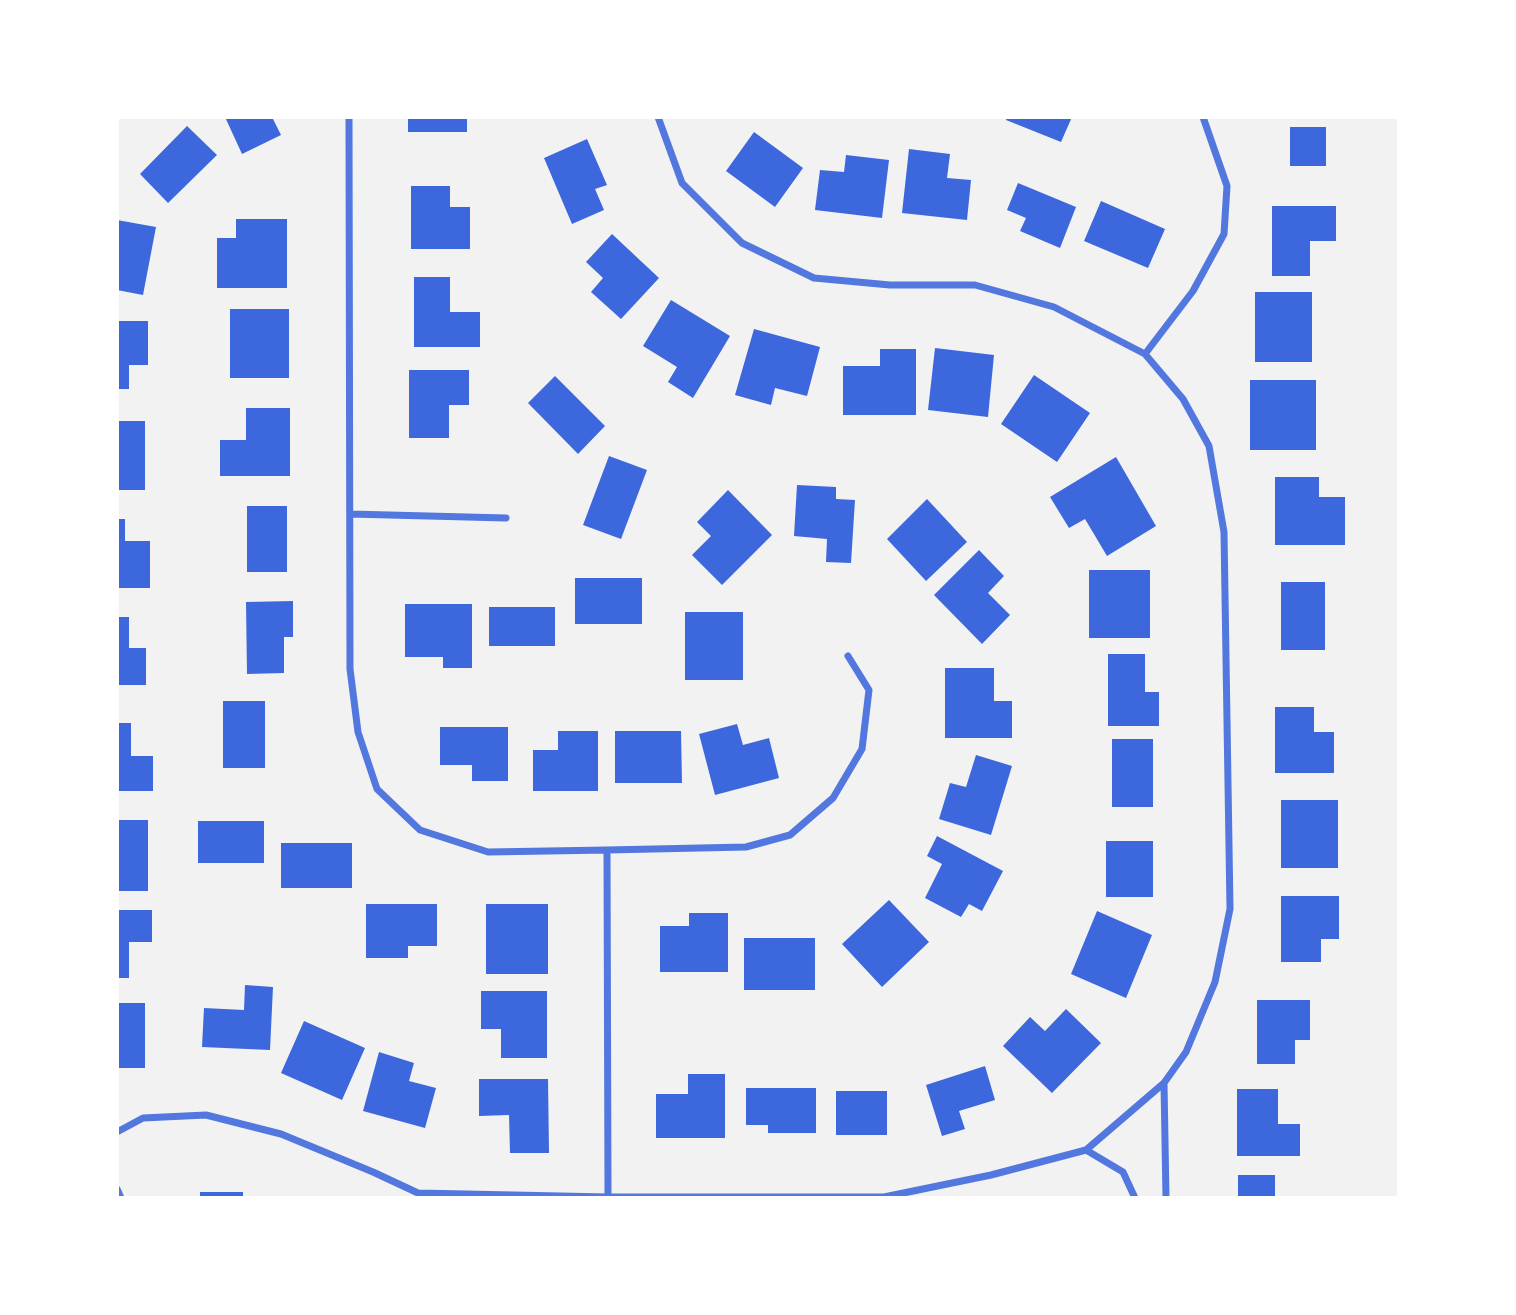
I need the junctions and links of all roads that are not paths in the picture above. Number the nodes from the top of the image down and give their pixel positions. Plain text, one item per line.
1 (349, 117) edge
2 (658, 117) edge
3 (1203, 117) edge
4 (1145, 354) junction
5 (350, 513) junction
6 (506, 518) dead end
7 (848, 656) dead end
8 (607, 850) junction
9 (1164, 1083) junction
10 (117, 1132) edge
11 (1086, 1150) junction
12 (117, 1189) edge
13 (608, 1197) edge
14 (121, 1198) edge
15 (1135, 1198) edge
16 (1166, 1198) edge

1 - 5 street
2 - 4 street
3 - 4 street
4 - 9 street
5 - 6 street
5 - 8 street
7 - 8 street
8 - 13 street
9 - 11 street
9 - 16 street
10 - 13 street
11 - 13 street
11 - 15 street
12 - 14 street

